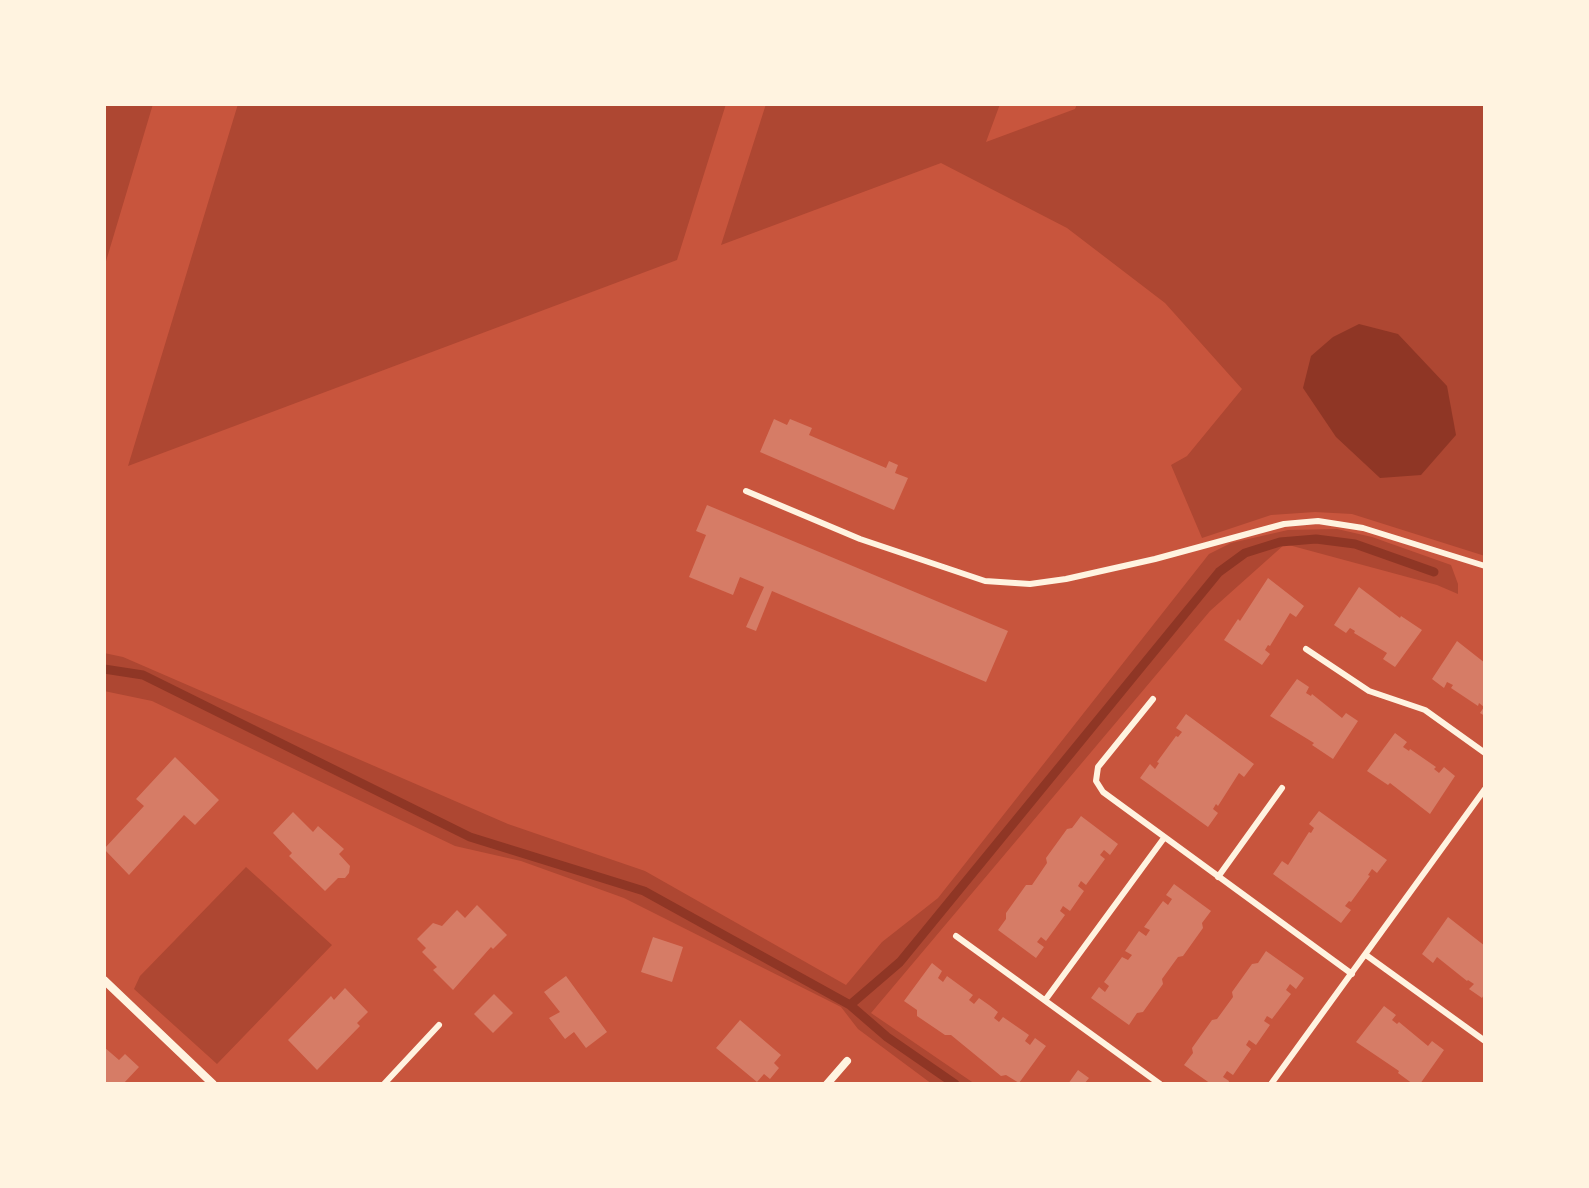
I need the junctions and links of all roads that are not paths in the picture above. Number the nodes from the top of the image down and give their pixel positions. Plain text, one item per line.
1 (746, 491) dead end
2 (1485, 566) edge
3 (1306, 649) dead end
4 (1153, 699) dead end
5 (1485, 753) edge
6 (1282, 788) dead end
7 (1485, 789) edge
8 (1164, 838) junction
9 (1218, 877) junction
10 (956, 936) dead end
11 (1366, 955) junction
12 (1352, 974) junction
13 (104, 980) edge
14 (1046, 999) junction
15 (439, 1025) dead end
16 (1485, 1041) edge
17 (847, 1061) dead end
18 (213, 1084) edge
19 (384, 1084) edge
20 (827, 1084) edge
21 (1160, 1084) edge
22 (1271, 1084) edge

1 - 2 lane
3 - 5 lane
4 - 8 lane
6 - 9 lane
7 - 11 lane
8 - 9 lane
8 - 14 lane
9 - 12 lane
10 - 14 lane
11 - 12 lane
11 - 16 lane
12 - 22 lane
13 - 18 street
14 - 21 lane
15 - 19 lane
17 - 20 street

